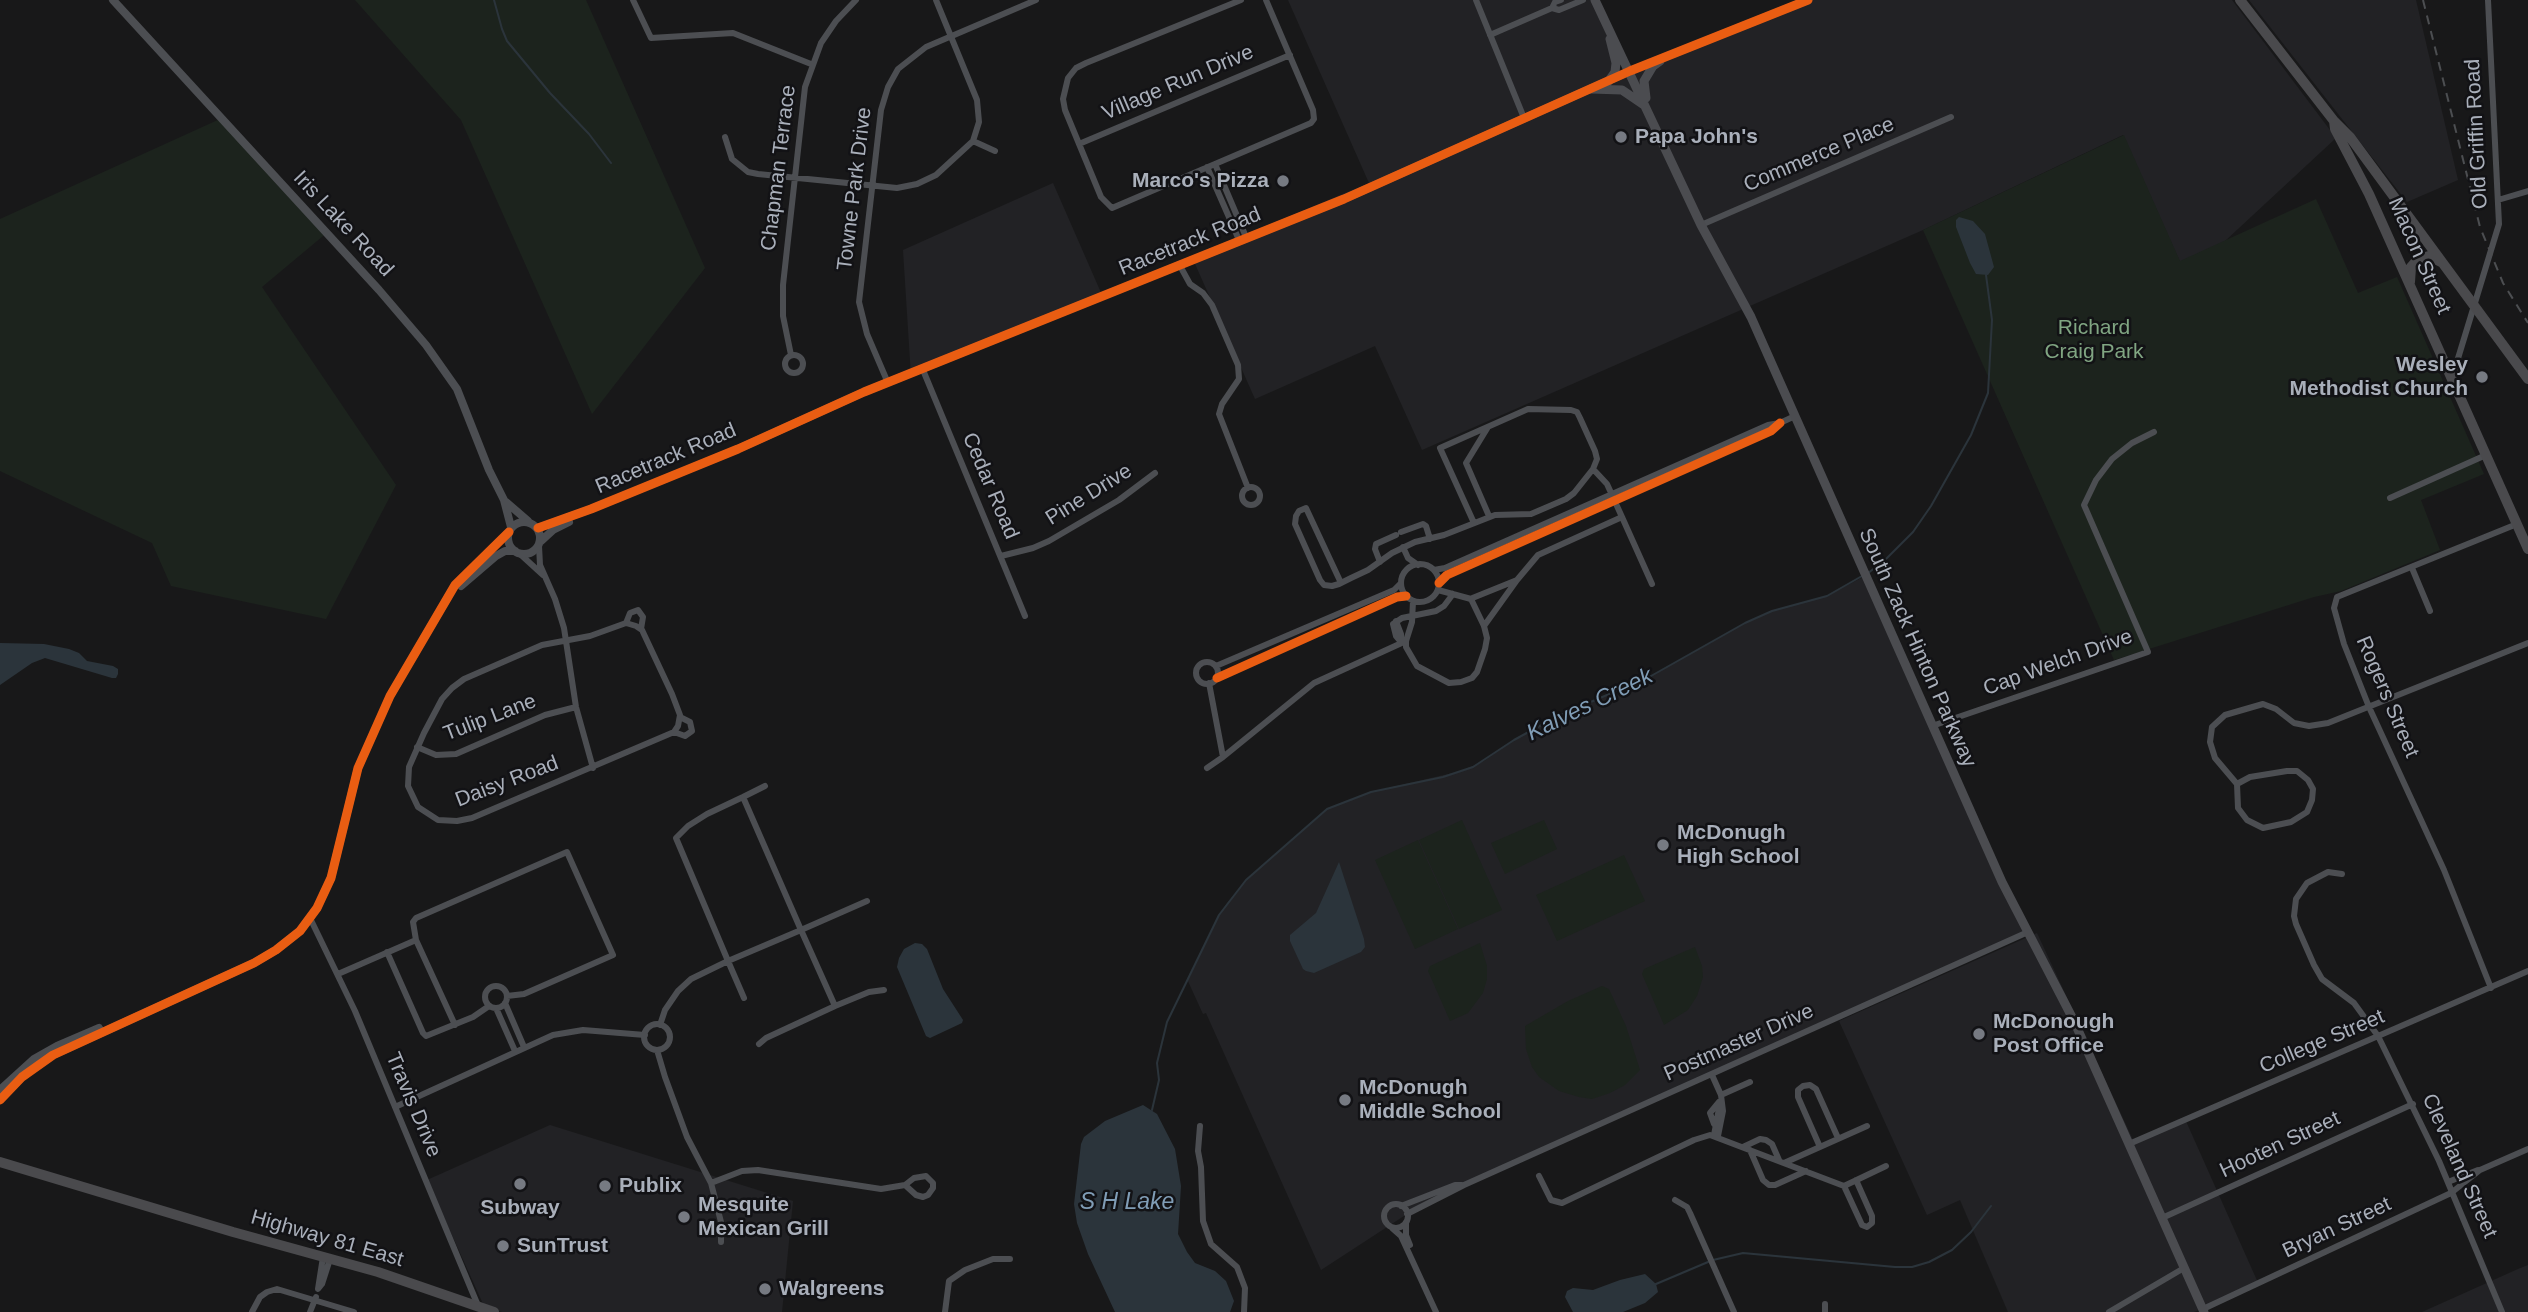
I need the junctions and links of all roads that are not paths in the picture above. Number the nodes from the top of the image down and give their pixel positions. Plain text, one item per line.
1 (113, 0) edge
2 (633, 0) edge
3 (936, 0) edge
4 (1037, 0) edge
5 (1241, 0) edge
6 (1266, 0) edge
7 (1476, 0) edge
8 (1561, 0) edge
9 (1583, 0) edge
10 (1595, 0) edge
11 (1808, 0) edge
12 (2240, 0) edge
13 (2488, 0) edge
14 (851, 1) edge
15 (1796, 2) edge
16 (1020, 3) edge
17 (1552, 8) junction
18 (1607, 24) junction
19 (1490, 35) junction
20 (951, 36) junction
21 (1290, 55) junction
22 (1660, 61) junction
23 (811, 64) junction
24 (1630, 71) junction
25 (1608, 82) junction
26 (1591, 89) junction
27 (1648, 110) junction
28 (1951, 117) dead end
29 (1524, 118) junction
30 (2334, 121) junction
31 (725, 137) dead end
32 (973, 141) junction
33 (1079, 144) junction
34 (995, 151) dead end
35 (1215, 164) junction
36 (1207, 167) junction
37 (794, 177) junction
38 (873, 186) junction
39 (2528, 191) edge
40 (2498, 200) junction
41 (1701, 225) junction
42 (1242, 239) junction
43 (1179, 264) junction
44 (2442, 264) junction
45 (2412, 289) junction
46 (2474, 305) junction
47 (791, 355) dead end
48 (923, 370) junction
49 (2452, 378) junction
50 (2528, 379) edge
51 (888, 383) junction
52 (1795, 416) junction
53 (1488, 427) junction
54 (2154, 432) dead end
55 (2486, 455) junction
56 (1593, 469) junction
57 (1155, 473) dead end
58 (1248, 488) dead end
59 (1613, 497) junction
60 (2390, 498) dead end
61 (504, 500) junction
62 (583, 513) junction
63 (1489, 516) junction
64 (1622, 517) junction
65 (529, 522) junction
66 (1474, 523) junction
67 (2517, 524) junction
68 (538, 528) junction
69 (510, 530) junction
70 (1430, 539) junction
71 (540, 543) junction
72 (1403, 547) junction
73 (2528, 549) edge
74 (518, 552) junction
75 (1001, 556) junction
76 (1408, 558) junction
77 (1380, 562) junction
78 (1418, 565) junction
79 (2412, 568) junction
80 (1407, 570) junction
81 (1433, 570) junction
82 (544, 576) junction
83 (1517, 580) junction
84 (1340, 583) junction
85 (1401, 583) junction
86 (1652, 584) dead end
87 (1438, 587) junction
88 (451, 594) junction
89 (1452, 594) junction
90 (1406, 596) junction
91 (1470, 599) junction
92 (1413, 601) junction
93 (2430, 611) dead end
94 (1412, 615) junction
95 (1025, 616) dead end
96 (626, 624) junction
97 (1411, 626) junction
98 (1484, 626) junction
99 (641, 629) junction
100 (1397, 631) junction
101 (567, 640) junction
102 (1403, 641) junction
103 (2528, 643) edge
104 (1216, 666) junction
105 (1217, 678) junction
106 (1209, 684) junction
107 (2369, 707) junction
108 (576, 708) junction
109 (680, 717) junction
110 (1932, 726) junction
111 (674, 732) junction
112 (417, 747) junction
113 (1223, 757) junction
114 (593, 768) junction
115 (1207, 768) dead end
116 (2237, 783) junction
117 (765, 786) dead end
118 (743, 797) junction
119 (2342, 874) dead end
120 (867, 901) dead end
121 (310, 918) junction
122 (801, 930) junction
123 (2028, 932) junction
124 (415, 940) junction
125 (387, 952) junction
126 (728, 961) junction
127 (2528, 971) edge
128 (338, 974) junction
129 (2491, 988) junction
130 (884, 990) dead end
131 (180, 996) junction
132 (744, 998) dead end
133 (506, 1000) junction
134 (835, 1006) junction
135 (493, 1007) junction
136 (455, 1025) junction
137 (660, 1025) junction
138 (645, 1035) junction
139 (2378, 1036) junction
140 (760, 1044) dead end
141 (524, 1047) junction
142 (657, 1050) junction
143 (515, 1051) junction
144 (1712, 1075) junction
145 (1750, 1082) dead end
146 (0, 1089) edge
147 (1721, 1098) junction
148 (0, 1100) edge
149 (2413, 1104) junction
150 (395, 1107) junction
151 (1200, 1126) dead end
152 (1867, 1126) dead end
153 (1716, 1136) junction
154 (1838, 1138) junction
155 (2129, 1144) junction
156 (1820, 1147) junction
157 (1746, 1148) junction
158 (2528, 1149) edge
159 (1781, 1161) junction
160 (0, 1162) edge
161 (1886, 1166) dead end
162 (0, 1168) edge
163 (2480, 1170) junction
164 (1806, 1171) junction
165 (1539, 1176) dead end
166 (1856, 1180) junction
167 (2448, 1182) junction
168 (711, 1183) junction
169 (905, 1185) dead end
170 (1464, 1185) junction
171 (1844, 1186) junction
172 (2451, 1193) junction
173 (1675, 1199) dead end
174 (1401, 1206) junction
175 (147, 1207) junction
176 (1408, 1214) junction
177 (2162, 1218) junction
178 (1406, 1223) junction
179 (1392, 1228) junction
180 (721, 1241) dead end
181 (326, 1258) junction
182 (1010, 1259) dead end
183 (2184, 1268) junction
184 (1418, 1269) junction
185 (315, 1299) junction
186 (1825, 1304) dead end
187 (479, 1308) junction
188 (2203, 1311) edge
189 (253, 1312) edge
190 (310, 1312) edge
191 (354, 1312) edge
192 (494, 1312) edge
193 (945, 1312) edge
194 (1244, 1312) edge
195 (1436, 1312) edge
196 (1734, 1312) edge
197 (1825, 1312) edge
198 (2109, 1312) edge
199 (2502, 1312) edge

1 - 61 street, Iris Lake Road
2 - 23 street
3 - 20 street
4 - 16 street, Towne Park Drive
5 - 33 street
6 - 21 street
7 - 19 street
8 - 17 street
9 - 17 street
10 - 18 main road, South Zack Hinton Parkway
11 - 15 street, Racetrack Road
12 - 30 main road, Macon Street
13 - 40 street, Old Griffin Road
14 - 23 street, Chapman Terrace
15 - 22 street, Racetrack Road
16 - 20 street, Towne Park Drive
17 - 19 street
18 - 24 main road, South Zack Hinton Parkway
18 - 25 main road
19 - 29 street
20 - 32 street
20 - 38 street, Towne Park Drive
21 - 33 street, Village Run Drive
21 - 35 street
22 - 24 street, Racetrack Road
22 - 27 main road
23 - 37 street, Chapman Terrace
24 - 25 street, Racetrack Road
24 - 27 main road, South Zack Hinton Parkway
25 - 26 street, Racetrack Road
26 - 27 main road
26 - 29 street, Racetrack Road
27 - 41 main road, South Zack Hinton Parkway
28 - 41 street, Commerce Place
29 - 42 street, Racetrack Road
30 - 44 main road
30 - 45 main road, Macon Street
31 - 37 street
32 - 34 street
32 - 38 street
33 - 36 street
35 - 36 street
35 - 42 street
36 - 42 street
37 - 38 street
37 - 47 street, Chapman Terrace
38 - 51 street, Towne Park Drive
39 - 40 street
40 - 46 street, Old Griffin Road
41 - 52 main road, South Zack Hinton Parkway
42 - 43 street, Racetrack Road
43 - 48 street, Racetrack Road
43 - 58 street
44 - 45 main road
44 - 46 main road
45 - 49 main road, Macon Street
46 - 49 street, Old Griffin Road
46 - 50 main road
48 - 51 street, Racetrack Road
48 - 75 street, Cedar Road
49 - 55 main road, Macon Street
51 - 62 street, Racetrack Road
52 - 59 street
52 - 110 main road, South Zack Hinton Parkway
53 - 56 street
53 - 63 street
53 - 66 street
54 - 110 street, Cap Welch Drive
55 - 60 street
55 - 67 main road, Macon Street
56 - 59 street
56 - 63 street
57 - 75 street, Pine Drive
59 - 64 street
59 - 81 street
59 - 87 street
61 - 65 street, Iris Lake Road
61 - 69 street, Iris Lake Road
62 - 68 street, Racetrack Road
62 - 71 street, Racetrack Road
63 - 66 street
64 - 83 street
64 - 86 street
65 - 68 street
65 - 69 street
66 - 70 street
67 - 73 main road, Macon Street
67 - 79 street, Rogers Street
68 - 71 street
69 - 74 street
69 - 88 street
70 - 72 street
70 - 77 street
71 - 74 street
71 - 82 street
72 - 76 street
72 - 77 street
74 - 82 street
74 - 88 street
75 - 95 street, Cedar Road
76 - 78 street
76 - 80 street
77 - 84 street
78 - 80 street
78 - 81 street
79 - 93 street
79 - 107 street, Rogers Street
80 - 85 street
81 - 87 street
82 - 101 street
83 - 91 street
83 - 98 street
84 - 84 street
85 - 90 street
85 - 104 street
87 - 89 street
87 - 92 street
88 - 121 street
89 - 91 street
89 - 94 street
90 - 92 street
90 - 105 street
91 - 98 street
92 - 94 street
94 - 97 street
94 - 100 street
96 - 99 street
96 - 99 street, Daisy Road
96 - 101 street, Daisy Road
97 - 100 street
97 - 102 street
98 - 102 street
99 - 109 street, Daisy Road
100 - 102 street
101 - 108 street
101 - 112 street, Daisy Road
102 - 113 street
103 - 107 street
104 - 105 street
104 - 106 street
105 - 106 street
106 - 113 street
107 - 116 street
107 - 129 street, Rogers Street
108 - 112 street, Tulip Lane
108 - 114 street
109 - 111 street
109 - 111 street, Daisy Road
110 - 123 main road, South Zack Hinton Parkway
111 - 114 street, Daisy Road
112 - 114 street, Daisy Road
113 - 115 street
116 - 116 street
117 - 118 street
118 - 122 street
118 - 126 street
119 - 139 street, Cleveland Street
120 - 122 street
121 - 128 street, Travis Drive
121 - 131 street
122 - 126 street
122 - 134 street
123 - 144 street, Postmaster Drive
123 - 155 main road, South Zack Hinton Parkway
124 - 125 street
124 - 133 street
124 - 136 street
125 - 128 street
125 - 136 street
126 - 132 street
126 - 137 street
127 - 129 street, College Street
128 - 150 street, Travis Drive
129 - 139 street, College Street
130 - 134 street
131 - 146 street
131 - 148 street
133 - 135 street
133 - 135 street
133 - 141 street
134 - 140 street
135 - 136 street
135 - 143 street
137 - 138 street
137 - 142 street
138 - 141 street
138 - 142 street
139 - 149 street, Cleveland Street
139 - 155 street, College Street
141 - 143 street
142 - 168 street
143 - 150 street
144 - 147 street
144 - 170 street, Postmaster Drive
145 - 147 street
147 - 153 street
147 - 153 street
149 - 167 street, Cleveland Street
149 - 177 street, Hooten Street
150 - 187 street, Travis Drive
151 - 194 street
152 - 154 street
153 - 157 street
153 - 165 street
154 - 156 street
154 - 156 street
155 - 177 main road, South Zack Hinton Parkway
156 - 159 street
157 - 159 street
157 - 159 street
157 - 164 street
158 - 163 street, Bryan Street
159 - 164 street
160 - 175 main road, Highway 81 East
161 - 166 street
162 - 175 main road, Highway 81 East
163 - 167 street, Bryan Street
163 - 172 street, Bryan Street
164 - 171 street
166 - 171 street
166 - 171 street
167 - 172 street, Cleveland Street
168 - 169 street
168 - 180 street
170 - 174 street
170 - 176 street
172 - 188 street, Bryan Street
172 - 199 street, Cleveland Street
173 - 196 street
174 - 176 street
174 - 179 street
175 - 181 main road, Highway 81 East
176 - 178 street
177 - 183 main road, South Zack Hinton Parkway
178 - 179 street
178 - 184 street
179 - 184 street
181 - 185 street
181 - 187 main road, Highway 81 East
182 - 193 street
183 - 188 main road, South Zack Hinton Parkway
183 - 198 street
184 - 195 street
185 - 189 street
185 - 190 street
185 - 191 street
186 - 197 street
187 - 192 main road, Highway 81 East

